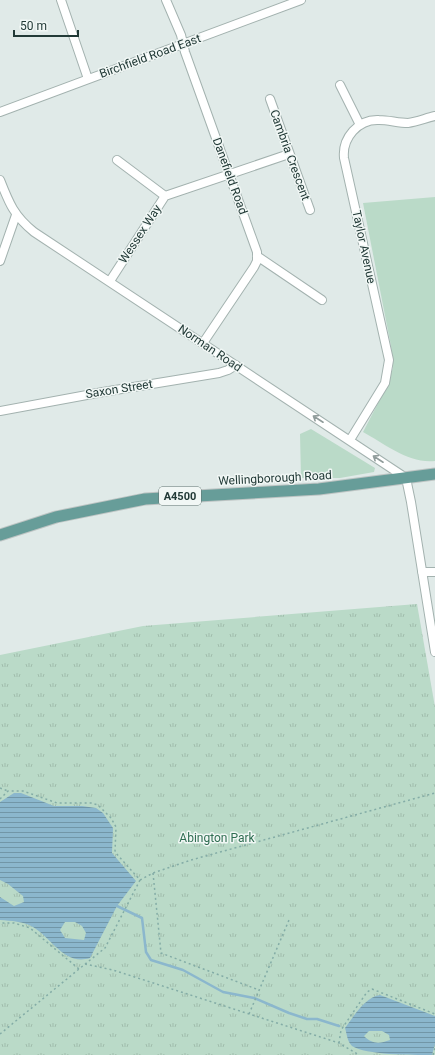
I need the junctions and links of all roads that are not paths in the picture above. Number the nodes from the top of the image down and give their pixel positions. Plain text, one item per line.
1 (60, 0) edge
2 (166, 0) edge
3 (301, 0) edge
4 (183, 44) junction
5 (88, 79) junction
6 (340, 85) dead end
7 (270, 99) dead end
8 (0, 112) edge
9 (435, 116) edge
10 (360, 125) junction
11 (289, 154) junction
12 (117, 160) dead end
13 (230, 175) junction
14 (0, 180) edge
15 (165, 196) junction
16 (310, 210) dead end
17 (16, 215) junction
18 (257, 256) junction
19 (0, 261) edge
20 (110, 281) junction
21 (322, 300) dead end
22 (203, 343) junction
23 (236, 365) junction
24 (0, 411) edge
25 (350, 440) junction
26 (435, 474) edge
27 (406, 478) junction
28 (0, 535) edge
29 (422, 572) junction
30 (435, 572) edge
31 (435, 652) edge

1 - 5 street
2 - 4 street, Danefield Road
3 - 4 street, Birchfield Road East
4 - 5 street, Birchfield Road East
4 - 13 street, Danefield Road
5 - 8 street, Birchfield Road East
6 - 10 street
7 - 11 street, Cambria Crescent
9 - 10 street
10 - 25 street, Taylor Avenue
11 - 13 street, Wessex Way
11 - 16 street, Cambria Crescent
12 - 15 street
13 - 15 street, Wessex Way
13 - 18 street, Danefield Road
14 - 17 street, Norman Road
15 - 20 street, Wessex Way
17 - 19 street
17 - 20 street, Norman Road
18 - 21 street
18 - 22 street
20 - 22 street, Norman Road
22 - 23 street, Norman Road
23 - 24 street, Saxon Street
25 -> 23 street, Norman Road
27 -> 25 street, Norman Road
26 - 27 main road, Wellingborough Road / A4500
27 - 28 main road, Wellingborough Road / A4500
27 - 29 street
29 - 30 street
29 - 31 street

